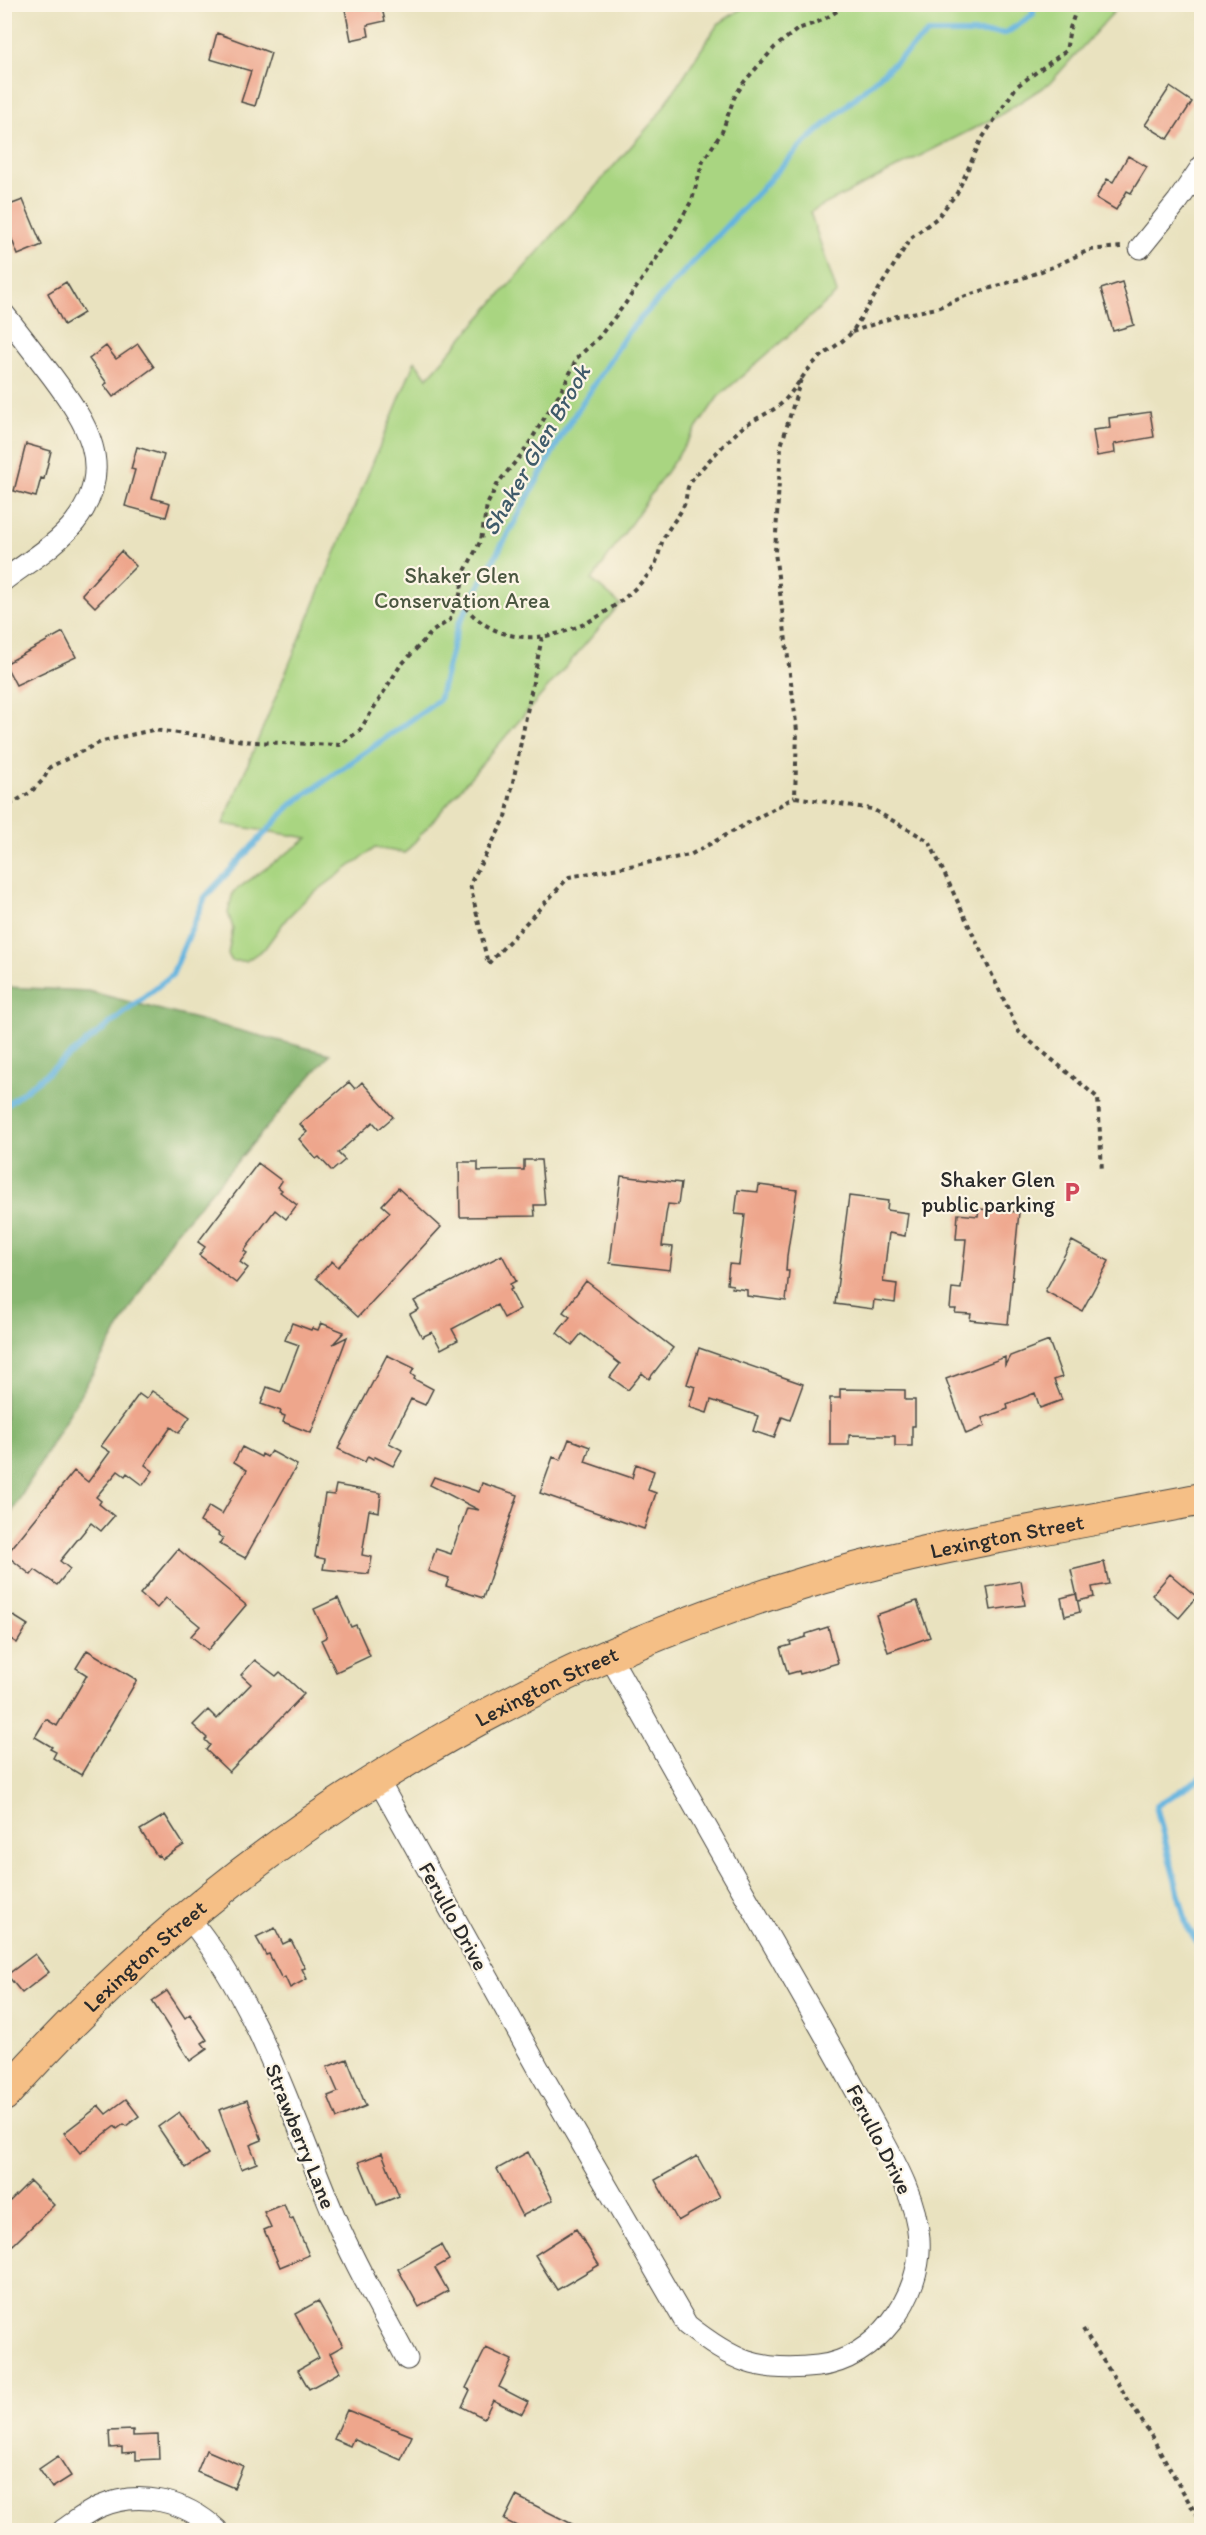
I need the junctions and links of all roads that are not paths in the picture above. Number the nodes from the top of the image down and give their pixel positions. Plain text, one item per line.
1 (1202, 166) edge
2 (1140, 248) road end
3 (4, 314) edge
4 (4, 580) edge
5 (1202, 1499) edge
6 (609, 1656) junction
7 (377, 1778) junction
8 (188, 1917) junction
9 (4, 2095) edge
10 (407, 2359) dead end
11 (63, 2530) edge
12 (217, 2530) edge

1 - 2 street
3 - 4 street
5 - 6 main road, Lexington Street
6 - 7 main road, Lexington Street
6 - 7 street, Ferullo Drive
7 - 8 main road, Lexington Street
8 - 9 main road, Lexington Street
8 - 10 street, Strawberry Lane
11 - 12 street

